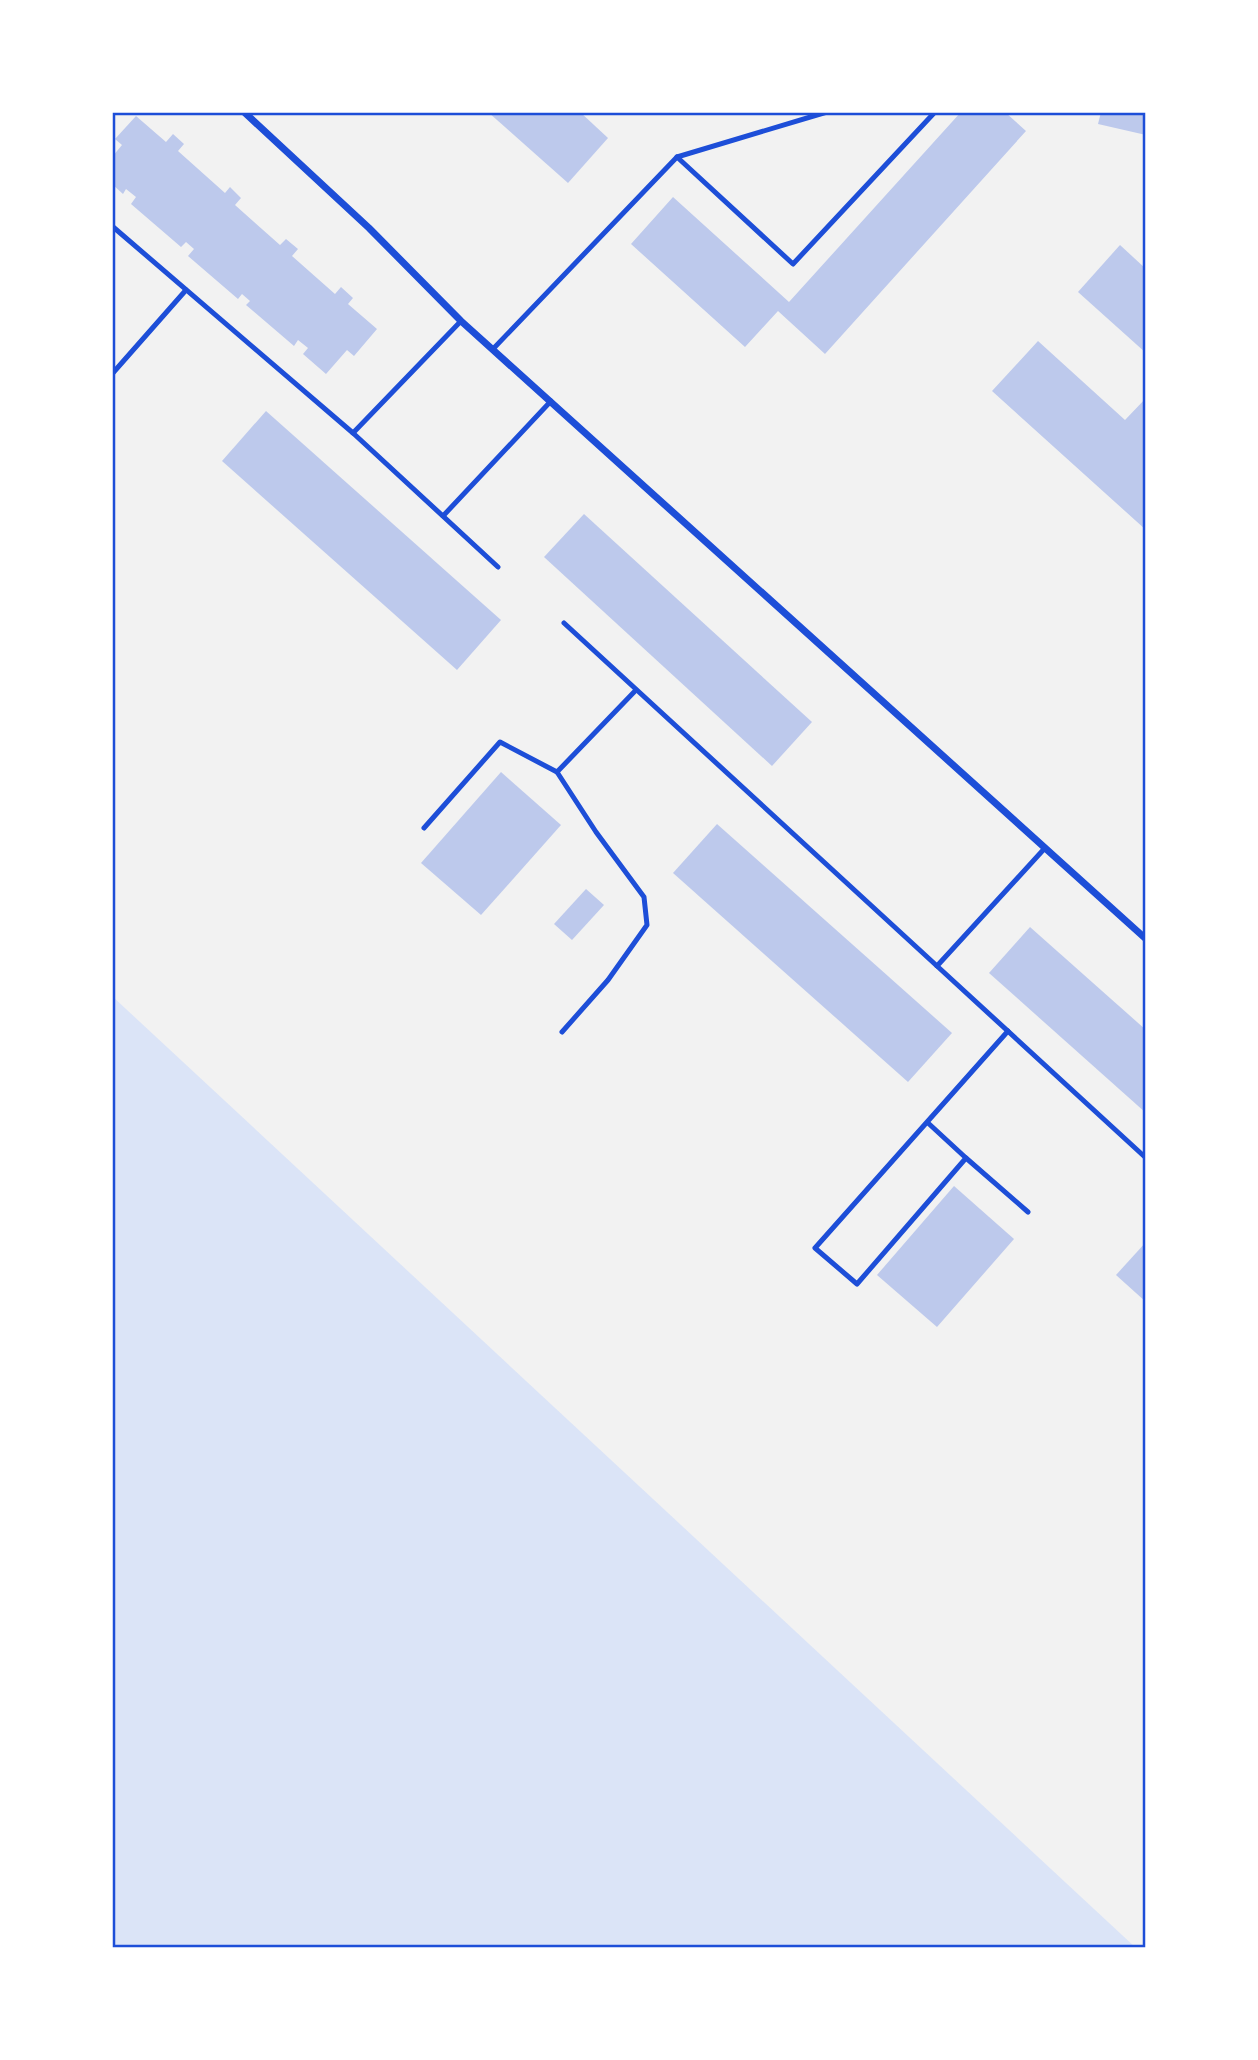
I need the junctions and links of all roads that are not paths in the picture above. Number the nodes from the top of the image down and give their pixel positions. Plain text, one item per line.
1 (244, 112) edge
2 (827, 112) edge
3 (935, 112) edge
4 (677, 157) junction
5 (112, 226) edge
6 (186, 290) junction
7 (461, 321) junction
8 (493, 349) junction
9 (112, 374) edge
10 (551, 401) junction
11 (353, 433) junction
12 (443, 516) junction
13 (498, 567) dead end
14 (564, 623) dead end
15 (636, 690) junction
16 (557, 772) junction
17 (424, 828) dead end
18 (1045, 848) junction
19 (1146, 939) edge
20 (937, 966) junction
21 (1008, 1031) junction
22 (562, 1032) dead end
23 (927, 1122) junction
24 (966, 1158) junction
25 (1146, 1158) edge
26 (1028, 1212) dead end

1 - 7 street
2 - 4 lane
3 - 4 lane
4 - 8 lane
5 - 6 lane
6 - 9 lane
6 - 11 lane
7 - 8 street
7 - 11 lane
8 - 10 street
10 - 12 lane
10 - 18 street
11 - 12 lane
12 - 13 lane
14 - 15 lane
15 - 16 lane
15 - 20 lane
16 - 17 lane
16 - 22 lane
18 - 19 street
18 - 20 lane
20 - 21 lane
21 - 23 lane
21 - 25 lane
23 - 24 lane
23 - 24 lane
24 - 26 lane

